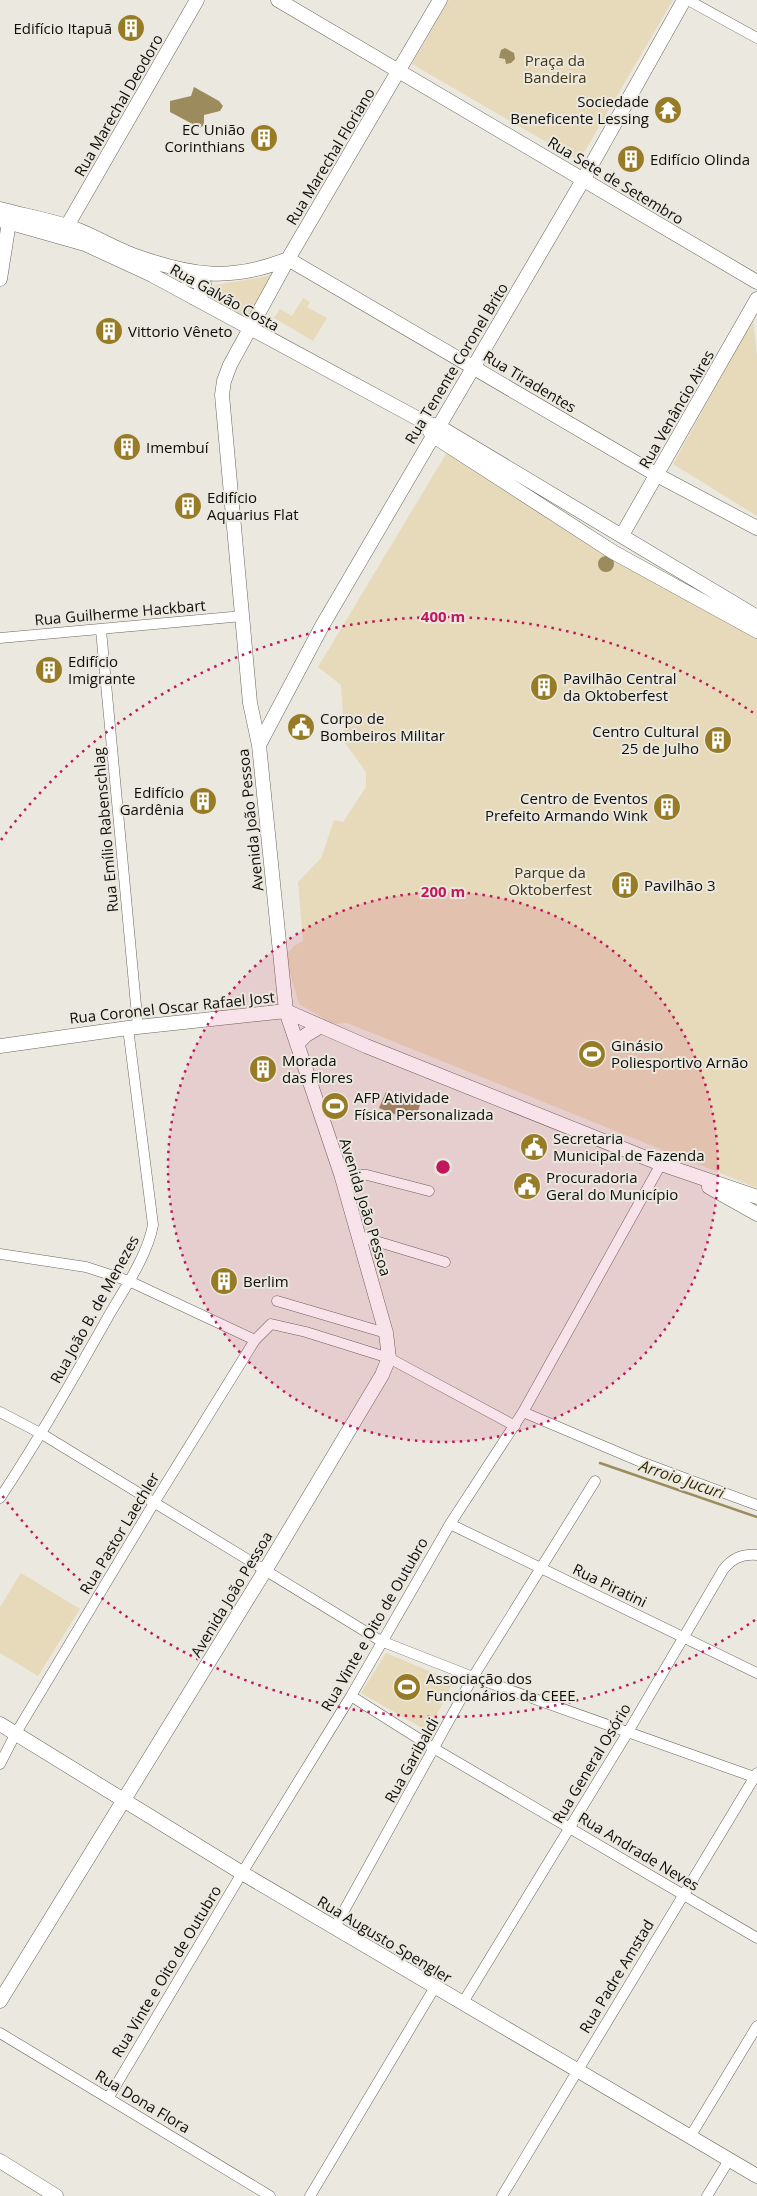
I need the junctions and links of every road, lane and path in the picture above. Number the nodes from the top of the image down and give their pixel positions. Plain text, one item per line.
1 (197, 0) edge
2 (278, 0) edge
3 (440, 0) edge
4 (686, 0) edge
5 (757, 38) edge
6 (399, 71) junction
7 (583, 180) junction
8 (0, 209) edge
9 (4, 221) edge
10 (67, 226) junction
11 (132, 254) junction
12 (288, 259) junction
13 (215, 276) junction
14 (0, 279) edge
15 (757, 282) edge
16 (757, 299) edge
17 (197, 300) junction
18 (251, 330) junction
19 (473, 366) junction
20 (432, 428) junction
21 (657, 475) junction
22 (757, 528) edge
23 (622, 535) junction
24 (613, 552) junction
25 (244, 616) junction
26 (757, 617) edge
27 (101, 630) junction
28 (757, 631) edge
29 (0, 638) edge
30 (280, 702) junction
31 (250, 703) junction
32 (259, 745) junction
33 (283, 987) junction
34 (286, 1011) junction
35 (262, 1014) junction
36 (318, 1025) junction
37 (133, 1027) junction
38 (297, 1044) junction
39 (0, 1046) edge
40 (661, 1164) junction
41 (341, 1174) junction
42 (429, 1191) dead end
43 (755, 1204) edge
44 (359, 1236) junction
45 (0, 1254) edge
46 (445, 1262) dead end
47 (129, 1280) junction
48 (278, 1301) dead end
49 (386, 1333) junction
50 (255, 1340) junction
51 (390, 1358) junction
52 (0, 1412) edge
53 (523, 1412) junction
54 (515, 1426) junction
55 (42, 1434) junction
56 (595, 1481) dead end
57 (0, 1498) edge
58 (154, 1503) junction
59 (757, 1505) edge
60 (450, 1524) junction
61 (757, 1555) edge
62 (540, 1567) junction
63 (266, 1569) junction
64 (683, 1637) junction
65 (381, 1641) junction
66 (757, 1673) edge
67 (473, 1677) junction
68 (351, 1696) junction
69 (0, 1724) edge
70 (628, 1732) junction
71 (16, 1733) junction
72 (436, 1749) junction
73 (0, 1764) edge
74 (755, 1775) edge
75 (123, 1801) junction
76 (570, 1826) junction
77 (242, 1873) junction
78 (682, 1895) junction
79 (336, 1927) junction
80 (757, 1938) edge
81 (435, 1988) junction
82 (0, 2001) edge
83 (462, 2004) junction
84 (757, 2026) edge
85 (0, 2032) edge
86 (577, 2068) junction
87 (109, 2097) junction
88 (690, 2137) junction
89 (729, 2160) junction
90 (0, 2161) edge
91 (757, 2176) edge
92 (56, 2196) edge
93 (270, 2196) edge
94 (310, 2196) edge
95 (502, 2196) edge
96 (707, 2196) edge

1 - 10 street, Rua Marechal Deodoro
2 - 6 street, Rua Sete de Setembro
3 - 6 street, Rua Marechal Floriano
4 - 5 street
4 - 7 street, Rua Tenente Coronel Brito
6 - 7 street, Rua Sete de Setembro
6 - 12 street, Rua Marechal Floriano
7 - 15 street, Rua Sete de Setembro
7 - 19 street, Rua Tenente Coronel Brito
8 - 10 street, Rua Galvão Costa
9 - 14 street
9 - 17 street, Rua Galvão Costa
10 - 11 street, Rua Galvão Costa
11 - 13 street, Rua Galvão Costa
11 - 17 street
12 - 13 street, Rua Galvão Costa
12 - 18 street, Rua Marechal Floriano
12 - 19 street, Rua Tiradentes
13 - 17 street
16 - 21 street, Rua Venâncio Aires
17 - 18 street, Rua Galvão Costa
18 - 20 street, Rua Galvão Costa
18 - 25 street, Avenida João Pessoa
19 - 20 street, Rua Tenente Coronel Brito
19 - 21 street, Rua Tiradentes
20 - 23 street, Rua Galvão Costa
20 - 24 street, Rua Galvão Costa
20 - 30 street, Rua Tenente Coronel Brito
21 - 22 street, Rua Tiradentes
21 - 23 street, Rua Venâncio Aires
23 - 24 street
23 - 26 street, Rua Galvão Costa
24 - 28 street, Rua Galvão Costa
25 - 27 street, Rua Guilherme Hackbart
25 - 31 street, Avenida João Pessoa
27 - 29 street, Rua Guilherme Hackbart
27 - 37 street, Rua Emílio Rabenschlag
30 - 31 street
30 - 32 street, Rua Tenente Coronel Brito
31 - 32 street, Avenida João Pessoa
32 - 33 street, Avenida João Pessoa
33 - 34 street, Avenida João Pessoa
33 - 35 street
33 - 36 street
34 - 35 street, Rua Coronel Oscar Rafael Jost
34 - 36 street, Rua Coronel Oscar Rafael Jost
34 - 38 street, Avenida João Pessoa
35 - 37 street, Rua Coronel Oscar Rafael Jost
36 - 38 street
36 - 40 street, Rua Coronel Oscar Rafael Jost
37 - 39 street, Rua Coronel Oscar Rafael Jost
37 - 47 street, Rua João B. de Menezes
38 - 41 street, Avenida João Pessoa
40 - 43 street, Rua Coronel Oscar Rafael Jost
40 - 53 street, Rua Vinte e Oito de Outubro
41 - 42 street
41 - 44 street, Avenida João Pessoa
44 - 46 street
44 - 49 street, Avenida João Pessoa
45 - 47 street
47 - 50 street
47 - 55 street, Rua João B. de Menezes
48 - 49 street
49 - 51 street, Avenida João Pessoa
50 - 51 street, Rua Pastor Laechler
50 - 58 street, Rua Pastor Laechler
51 - 54 street
51 - 63 street, Avenida João Pessoa
52 - 55 street
53 - 54 street, Rua Vinte e Oito de Outubro
53 - 59 street
54 - 60 street, Rua Vinte e Oito de Outubro
55 - 57 street, Rua João B. de Menezes
55 - 58 street
56 - 62 street, Rua Garibaldi
58 - 63 street
58 - 71 street, Rua Pastor Laechler
60 - 62 street, Rua Piratini
60 - 65 street, Rua Vinte e Oito de Outubro
61 - 64 street, Rua General Osório
62 - 64 street, Rua Piratini
62 - 67 street, Rua Garibaldi
63 - 65 street
63 - 75 street, Avenida João Pessoa
64 - 66 street, Rua Piratini
64 - 70 street, Rua General Osório
65 - 67 street
65 - 68 street, Rua Vinte e Oito de Outubro
67 - 70 street
67 - 72 street, Rua Garibaldi
68 - 72 street, Rua Andrade Neves
68 - 77 street, Rua Vinte e Oito de Outubro
69 - 71 street, Rua Augusto Spengler
70 - 74 street
70 - 76 street, Rua General Osório
71 - 73 street, Rua Pastor Laechler
71 - 75 street, Rua Augusto Spengler
72 - 76 street, Rua Andrade Neves
72 - 79 street, Rua Garibaldi
74 - 78 street, Rua Padre Amstad
75 - 77 street, Rua Augusto Spengler
75 - 82 street, Avenida João Pessoa
76 - 78 street, Rua Andrade Neves
76 - 83 street, Rua General Osório
77 - 79 street, Rua Augusto Spengler
77 - 87 street, Rua Vinte e Oito de Outubro
78 - 80 street, Rua Andrade Neves
78 - 86 street, Rua Padre Amstad
79 - 81 street, Rua Augusto Spengler
81 - 83 street, Rua Augusto Spengler
81 - 94 street
83 - 86 street, Rua Augusto Spengler
84 - 88 street
85 - 87 street, Rua Dona Flora
86 - 88 street, Rua Augusto Spengler
86 - 95 street, Rua Padre Amstad
87 - 93 street, Rua Dona Flora
88 - 89 street, Rua Augusto Spengler
89 - 91 street, Rua Augusto Spengler
89 - 96 street
90 - 92 street

